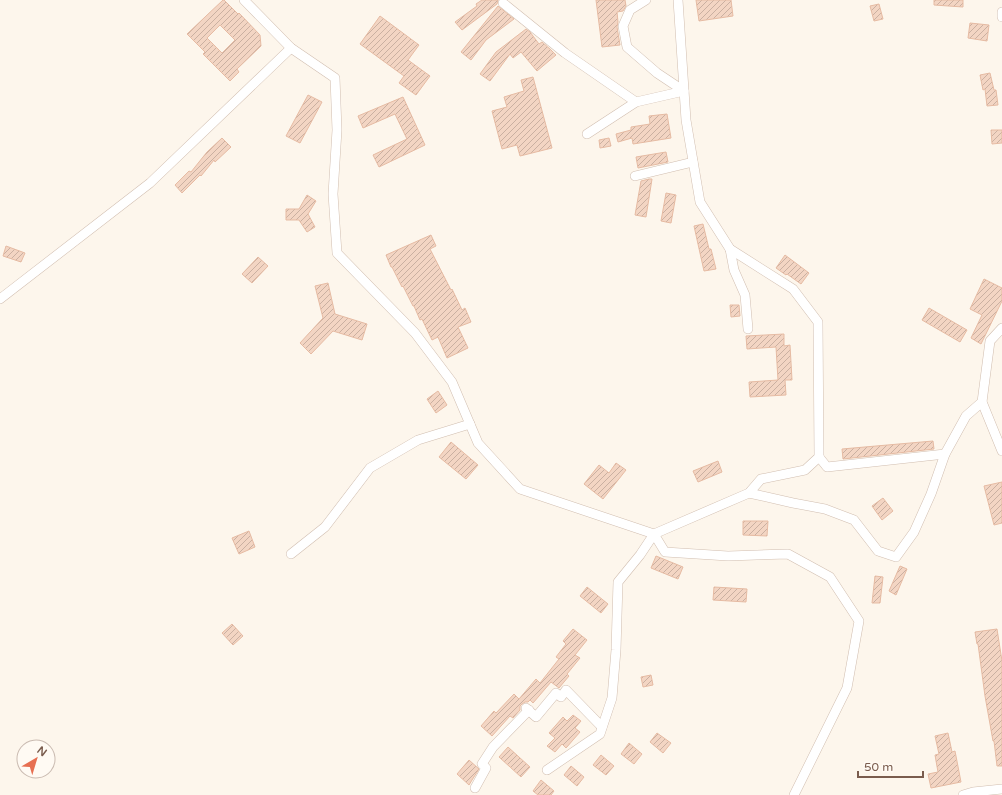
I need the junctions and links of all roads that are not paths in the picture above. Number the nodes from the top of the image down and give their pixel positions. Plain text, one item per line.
1 (244, 0) edge
2 (646, 0) edge
3 (678, 0) edge
4 (502, 3) dead end
5 (1002, 12) edge
6 (1002, 17) edge
7 (291, 48) junction
8 (684, 90) junction
9 (636, 102) junction
10 (587, 134) dead end
11 (693, 162) junction
12 (635, 176) dead end
13 (730, 250) junction
14 (0, 299) edge
15 (1002, 328) edge
16 (748, 329) dead end
17 (982, 402) junction
18 (470, 424) junction
19 (1002, 451) edge
20 (945, 454) junction
21 (818, 457) junction
22 (749, 493) junction
23 (654, 534) junction
24 (291, 554) dead end
25 (602, 727) junction
26 (547, 770) dead end
27 (475, 788) dead end
28 (1002, 789) edge
29 (794, 795) edge
30 (963, 795) edge

1 - 7 street
2 - 8 street
3 - 8 street
4 - 9 street
5 - 6 street
7 - 14 street
7 - 18 street
8 - 9 street
8 - 11 street
9 - 10 street
11 - 12 street
11 - 13 street
13 - 16 street
13 - 21 street
15 - 17 street
17 - 19 street
17 - 20 street
18 - 23 street
18 - 24 street
20 - 21 street
20 - 22 street
21 - 22 street
22 - 23 street
23 - 25 street
23 - 29 street
25 - 26 street
25 - 27 street
28 - 30 street

